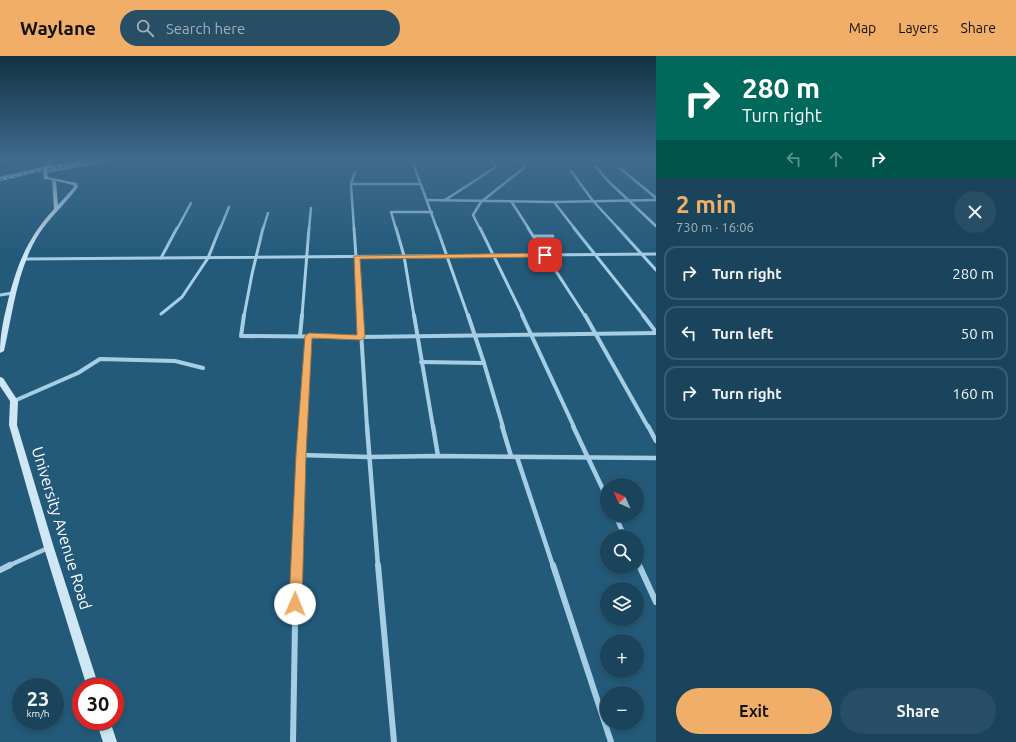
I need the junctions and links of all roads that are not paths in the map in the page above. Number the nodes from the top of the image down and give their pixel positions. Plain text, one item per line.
1 (55, 192) edge
2 (72, 192) edge
3 (352, 192) edge
4 (424, 192) edge
5 (457, 192) edge
6 (493, 192) edge
7 (586, 192) edge
8 (620, 192) edge
9 (648, 192) edge
10 (656, 199) edge
11 (427, 200) junction
12 (445, 200) junction
13 (628, 200) junction
14 (511, 201) junction
15 (593, 201) junction
16 (481, 202) junction
17 (554, 202) junction
18 (192, 203) dead end
19 (229, 207) dead end
20 (311, 208) dead end
21 (56, 209) junction
22 (432, 212) junction
23 (268, 213) dead end
24 (656, 226) edge
25 (533, 236) junction
26 (553, 236) dead end
27 (642, 254) junction
28 (656, 254) edge
29 (447, 255) junction
30 (494, 255) junction
31 (545, 255) junction
32 (595, 255) junction
33 (307, 256) junction
34 (404, 256) junction
35 (161, 258) junction
36 (208, 258) junction
37 (254, 258) junction
38 (356, 258) junction
39 (24, 259) junction
40 (656, 270) edge
41 (13, 293) junction
42 (0, 295) edge
43 (161, 314) dead end
44 (596, 333) junction
45 (656, 333) edge
46 (475, 335) junction
47 (532, 335) junction
48 (300, 336) junction
49 (309, 336) junction
50 (416, 336) junction
51 (361, 337) junction
52 (0, 351) edge
53 (421, 362) junction
54 (484, 363) junction
55 (203, 368) dead end
56 (0, 380) edge
57 (14, 401) junction
58 (656, 441) edge
59 (301, 455) junction
60 (438, 456) junction
61 (369, 457) junction
62 (514, 457) junction
63 (588, 457) junction
64 (656, 458) edge
65 (600, 483) edge
66 (49, 548) junction
67 (0, 570) edge
68 (643, 574) edge
69 (656, 602) edge
70 (90, 678) edge
71 (106, 730) edge
72 (110, 742) edge
73 (293, 742) edge
74 (394, 742) edge
75 (611, 742) edge

1 - 21 main road
2 - 21 main road
3 - 38 street
4 - 11 street
5 - 12 street
6 - 16 street
7 - 15 street
8 - 13 street
9 - 10 street
10 - 13 street
11 - 12 street
11 - 22 street
12 - 16 street
13 - 15 street
13 - 24 street
14 - 16 street
14 - 17 street
14 - 25 street
15 - 17 street
15 - 27 street
16 - 30 street
17 - 32 street
18 - 35 street
19 - 36 street
20 - 33 street
21 - 39 main road
22 - 29 street
22 - 34 street
23 - 37 street
25 - 26 street
25 - 31 street
27 - 28 street
27 - 32 street
27 - 40 street
29 - 30 street
29 - 34 street
29 - 46 street
30 - 31 street
30 - 47 street
31 - 32 street
31 - 44 street
32 - 45 street
33 - 37 street
33 - 38 street
33 - 48 street
34 - 38 street
34 - 50 street
35 - 36 street
35 - 39 street
36 - 37 street
36 - 43 street
37 - 48 street
38 - 51 street
39 - 41 main road
41 - 42 street
41 - 52 main road
44 - 45 street
44 - 47 street
44 - 58 street
46 - 47 street
46 - 50 street
46 - 54 street
47 - 63 street
48 - 49 street
49 - 51 street
49 - 59 street
50 - 51 street
50 - 53 street
51 - 61 street
53 - 54 street
53 - 60 street
54 - 62 street
55 - 57 street
56 - 57 main road
57 - 66 main road, University Avenue Road
59 - 61 street
59 - 73 street
60 - 61 street
60 - 62 street
61 - 74 street
62 - 63 street
62 - 75 street
63 - 64 street
63 - 65 street
66 - 67 street
66 - 70 main road, University Avenue Road
68 - 69 street
71 - 72 main road

